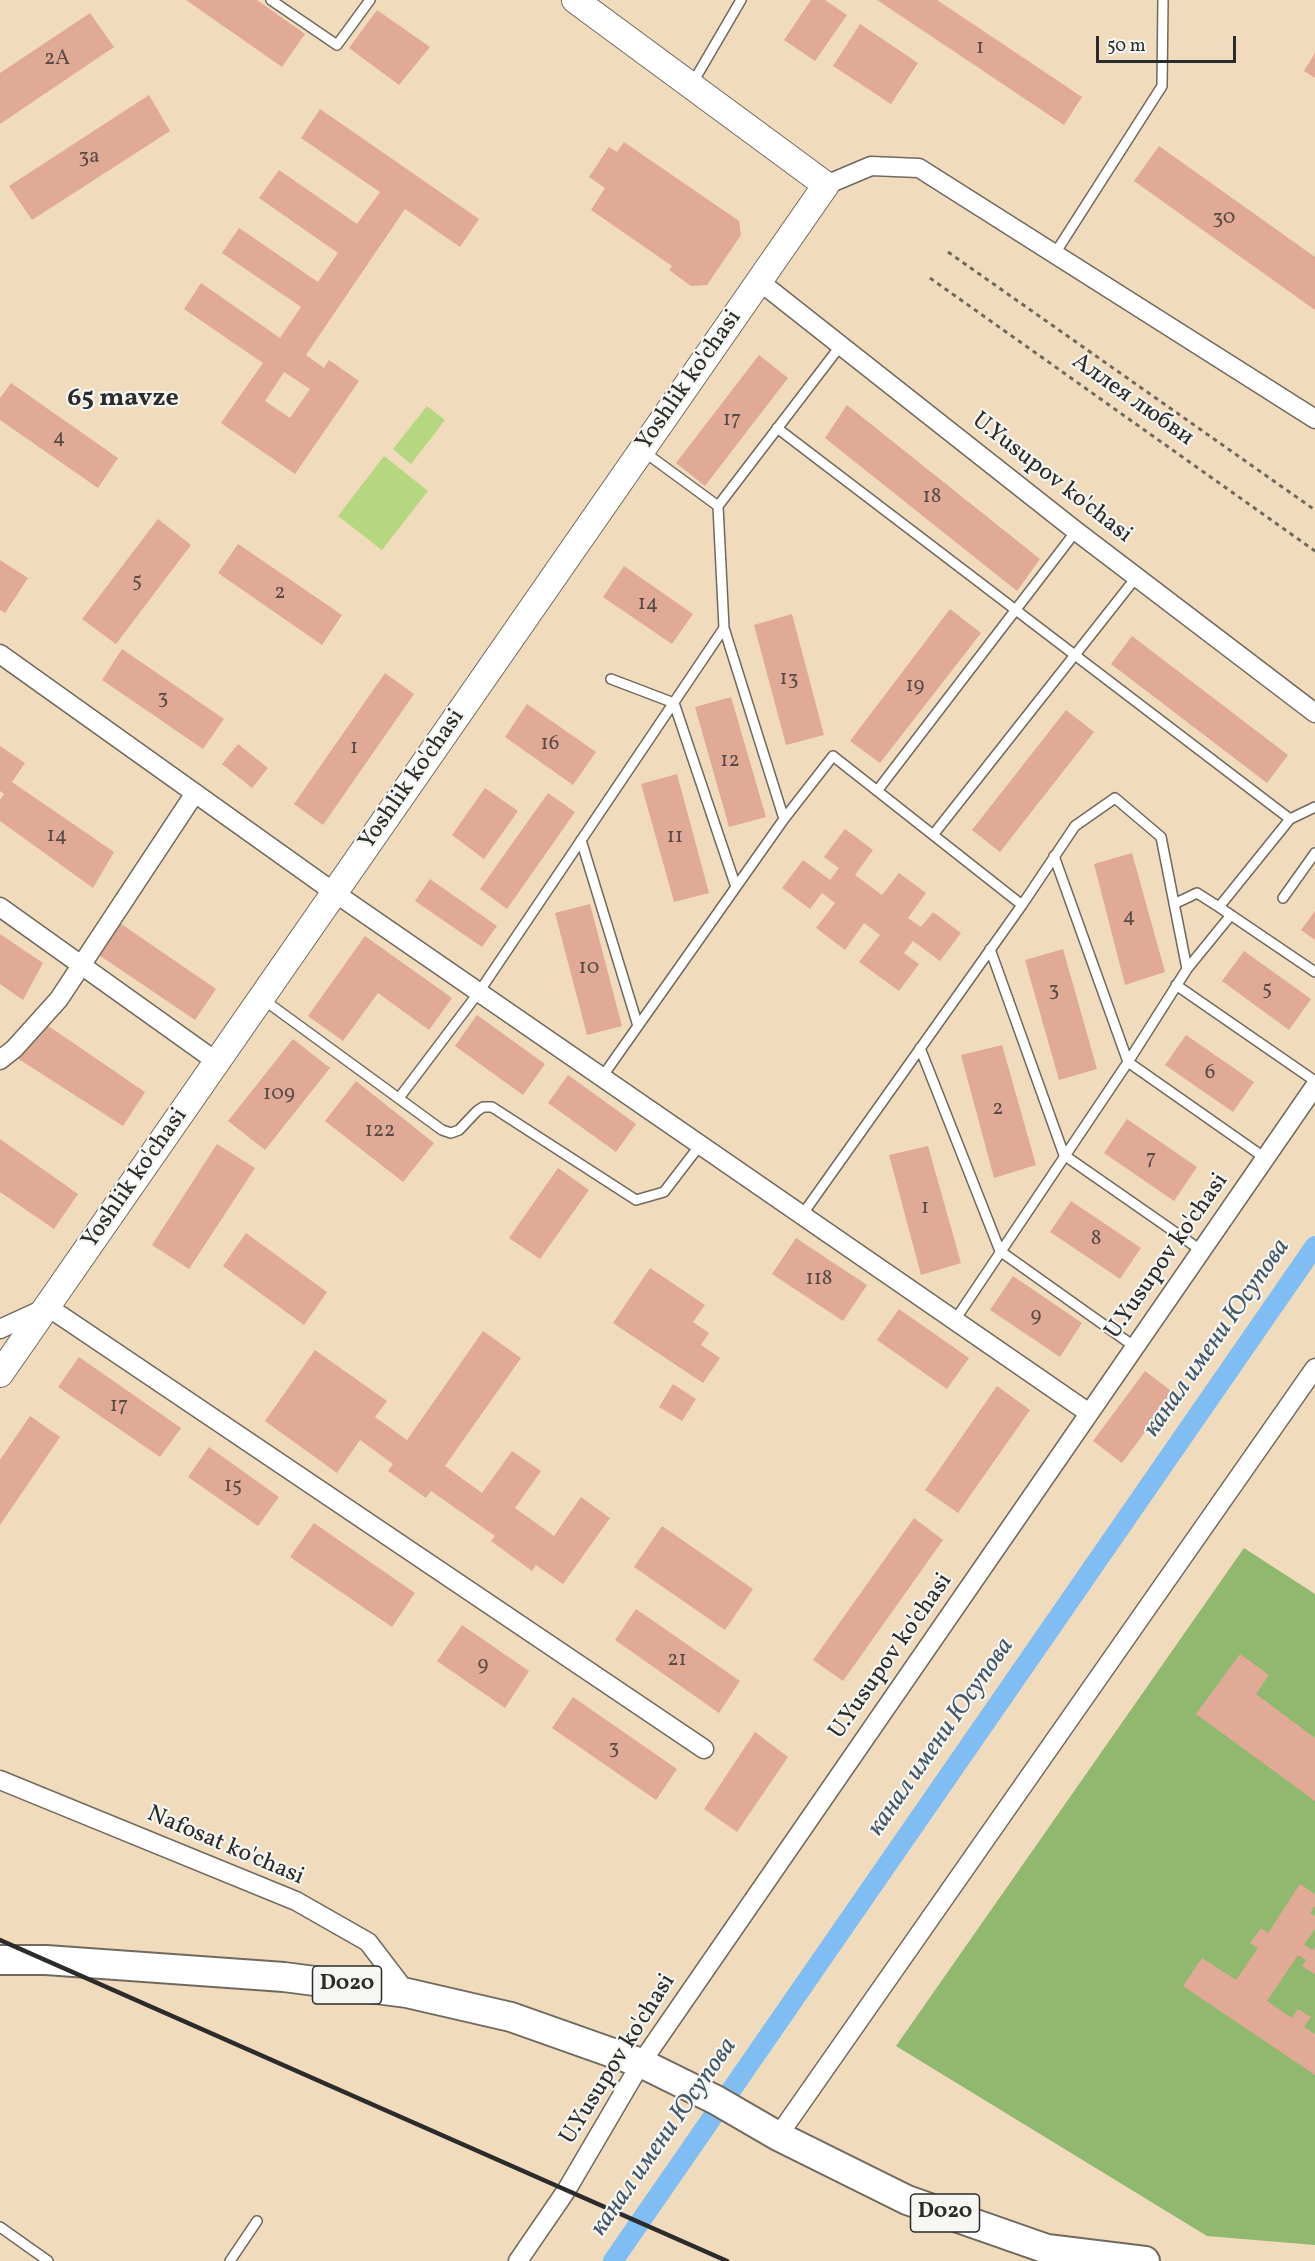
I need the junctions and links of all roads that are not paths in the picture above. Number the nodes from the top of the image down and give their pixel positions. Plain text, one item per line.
1 (271, 0) edge
2 (370, 0) edge
3 (575, 0) edge
4 (741, 0) edge
5 (1163, 0) edge
6 (691, 86) junction
7 (826, 185) junction
8 (1054, 255) junction
9 (759, 281) junction
10 (841, 345) junction
11 (1315, 419) edge
12 (777, 428) junction
13 (642, 450) junction
14 (718, 506) junction
15 (1076, 531) junction
16 (1138, 575) junction
17 (1015, 611) junction
18 (724, 628) junction
19 (0, 654) edge
20 (1074, 656) junction
21 (611, 679) dead end
22 (674, 703) junction
23 (1315, 713) edge
24 (878, 791) junction
25 (195, 793) junction
26 (1315, 807) edge
27 (784, 819) junction
28 (1290, 819) junction
29 (933, 835) junction
30 (581, 840) junction
31 (1315, 853) edge
32 (1054, 856) junction
33 (736, 887) junction
34 (335, 892) junction
35 (1283, 898) dead end
36 (1174, 904) junction
37 (1022, 905) junction
38 (0, 907) edge
39 (1219, 907) junction
40 (1231, 915) junction
41 (990, 949) junction
42 (81, 967) junction
43 (1187, 969) junction
44 (1315, 972) edge
45 (1176, 985) junction
46 (479, 992) junction
47 (262, 998) junction
48 (638, 1026) junction
49 (920, 1048) junction
50 (5, 1049) edge
51 (217, 1062) junction
52 (1128, 1062) junction
53 (602, 1077) junction
54 (1315, 1081) edge
55 (1315, 1086) edge
56 (399, 1098) junction
57 (700, 1145) junction
58 (1064, 1155) junction
59 (1266, 1158) junction
60 (802, 1215) junction
61 (1000, 1251) junction
62 (1202, 1251) junction
63 (48, 1307) junction
64 (955, 1320) junction
65 (0, 1329) edge
66 (1136, 1347) junction
67 (1315, 1368) edge
68 (0, 1374) edge
69 (1089, 1413) junction
70 (704, 1749) dead end
71 (0, 1780) edge
72 (0, 1960) edge
73 (407, 1993) junction
74 (641, 2063) junction
75 (768, 2131) junction
76 (257, 2220) dead end
77 (0, 2227) edge
78 (48, 2261) edge
79 (230, 2261) edge
80 (518, 2261) edge
81 (1145, 2261) edge

1 - 2 lane
3 - 6 street
4 - 6 lane
5 - 8 lane
6 - 7 street
7 - 8 street
7 - 9 street, Yoshlik ko'chasi
8 - 11 street
9 - 10 street, U.Yusupov ko'chasi
9 - 13 street, Yoshlik ko'chasi
10 - 12 lane
10 - 15 street, U.Yusupov ko'chasi
12 - 14 lane
12 - 17 lane
13 - 14 lane
13 - 34 street, Yoshlik ko'chasi
14 - 18 lane
15 - 16 street, U.Yusupov ko'chasi
15 - 17 lane
16 - 20 lane
16 - 23 street, U.Yusupov ko'chasi
17 - 20 lane
17 - 24 lane
18 - 22 lane
18 - 27 lane
19 - 25 street
20 - 28 lane
20 - 29 lane
21 - 22 lane
22 - 30 lane
22 - 33 lane
24 - 27 lane
24 - 29 lane
25 - 34 street
25 - 42 street
26 - 28 lane
27 - 33 lane
28 - 39 lane
29 - 37 lane
30 - 46 lane
30 - 48 lane
31 - 35 lane
32 - 36 lane
32 - 37 lane
32 - 52 lane
33 - 48 lane
34 - 46 street
34 - 47 street, Yoshlik ko'chasi
36 - 39 lane
36 - 43 lane
37 - 41 lane
38 - 42 street
39 - 40 lane
40 - 43 lane
40 - 44 lane
41 - 49 lane
41 - 58 lane
42 - 50 street
42 - 51 street
43 - 45 lane
45 - 52 lane
45 - 54 lane
46 - 53 street
46 - 56 lane
47 - 51 street, Yoshlik ko'chasi
47 - 56 lane
48 - 53 lane
49 - 60 lane
49 - 61 lane
51 - 63 street, Yoshlik ko'chasi
52 - 58 lane
52 - 59 lane
53 - 57 street
55 - 59 street, U.Yusupov ko'chasi
56 - 57 lane
57 - 60 street
58 - 61 lane
58 - 62 lane
59 - 62 street, U.Yusupov ko'chasi
60 - 64 street
61 - 64 lane
61 - 66 lane
62 - 66 street, U.Yusupov ko'chasi
63 - 65 street
63 - 68 street, Yoshlik ko'chasi
63 - 70 street
64 - 69 street
66 - 69 street, U.Yusupov ko'chasi
67 - 75 street
69 - 74 street, U.Yusupov ko'chasi
71 - 73 street, Nafosat ko'chasi
72 - 73 main road, D020
73 - 74 main road, D020
74 - 75 main road, D020
74 - 80 street, U.Yusupov ko'chasi
75 - 81 main road, D020
76 - 79 lane
77 - 78 lane

